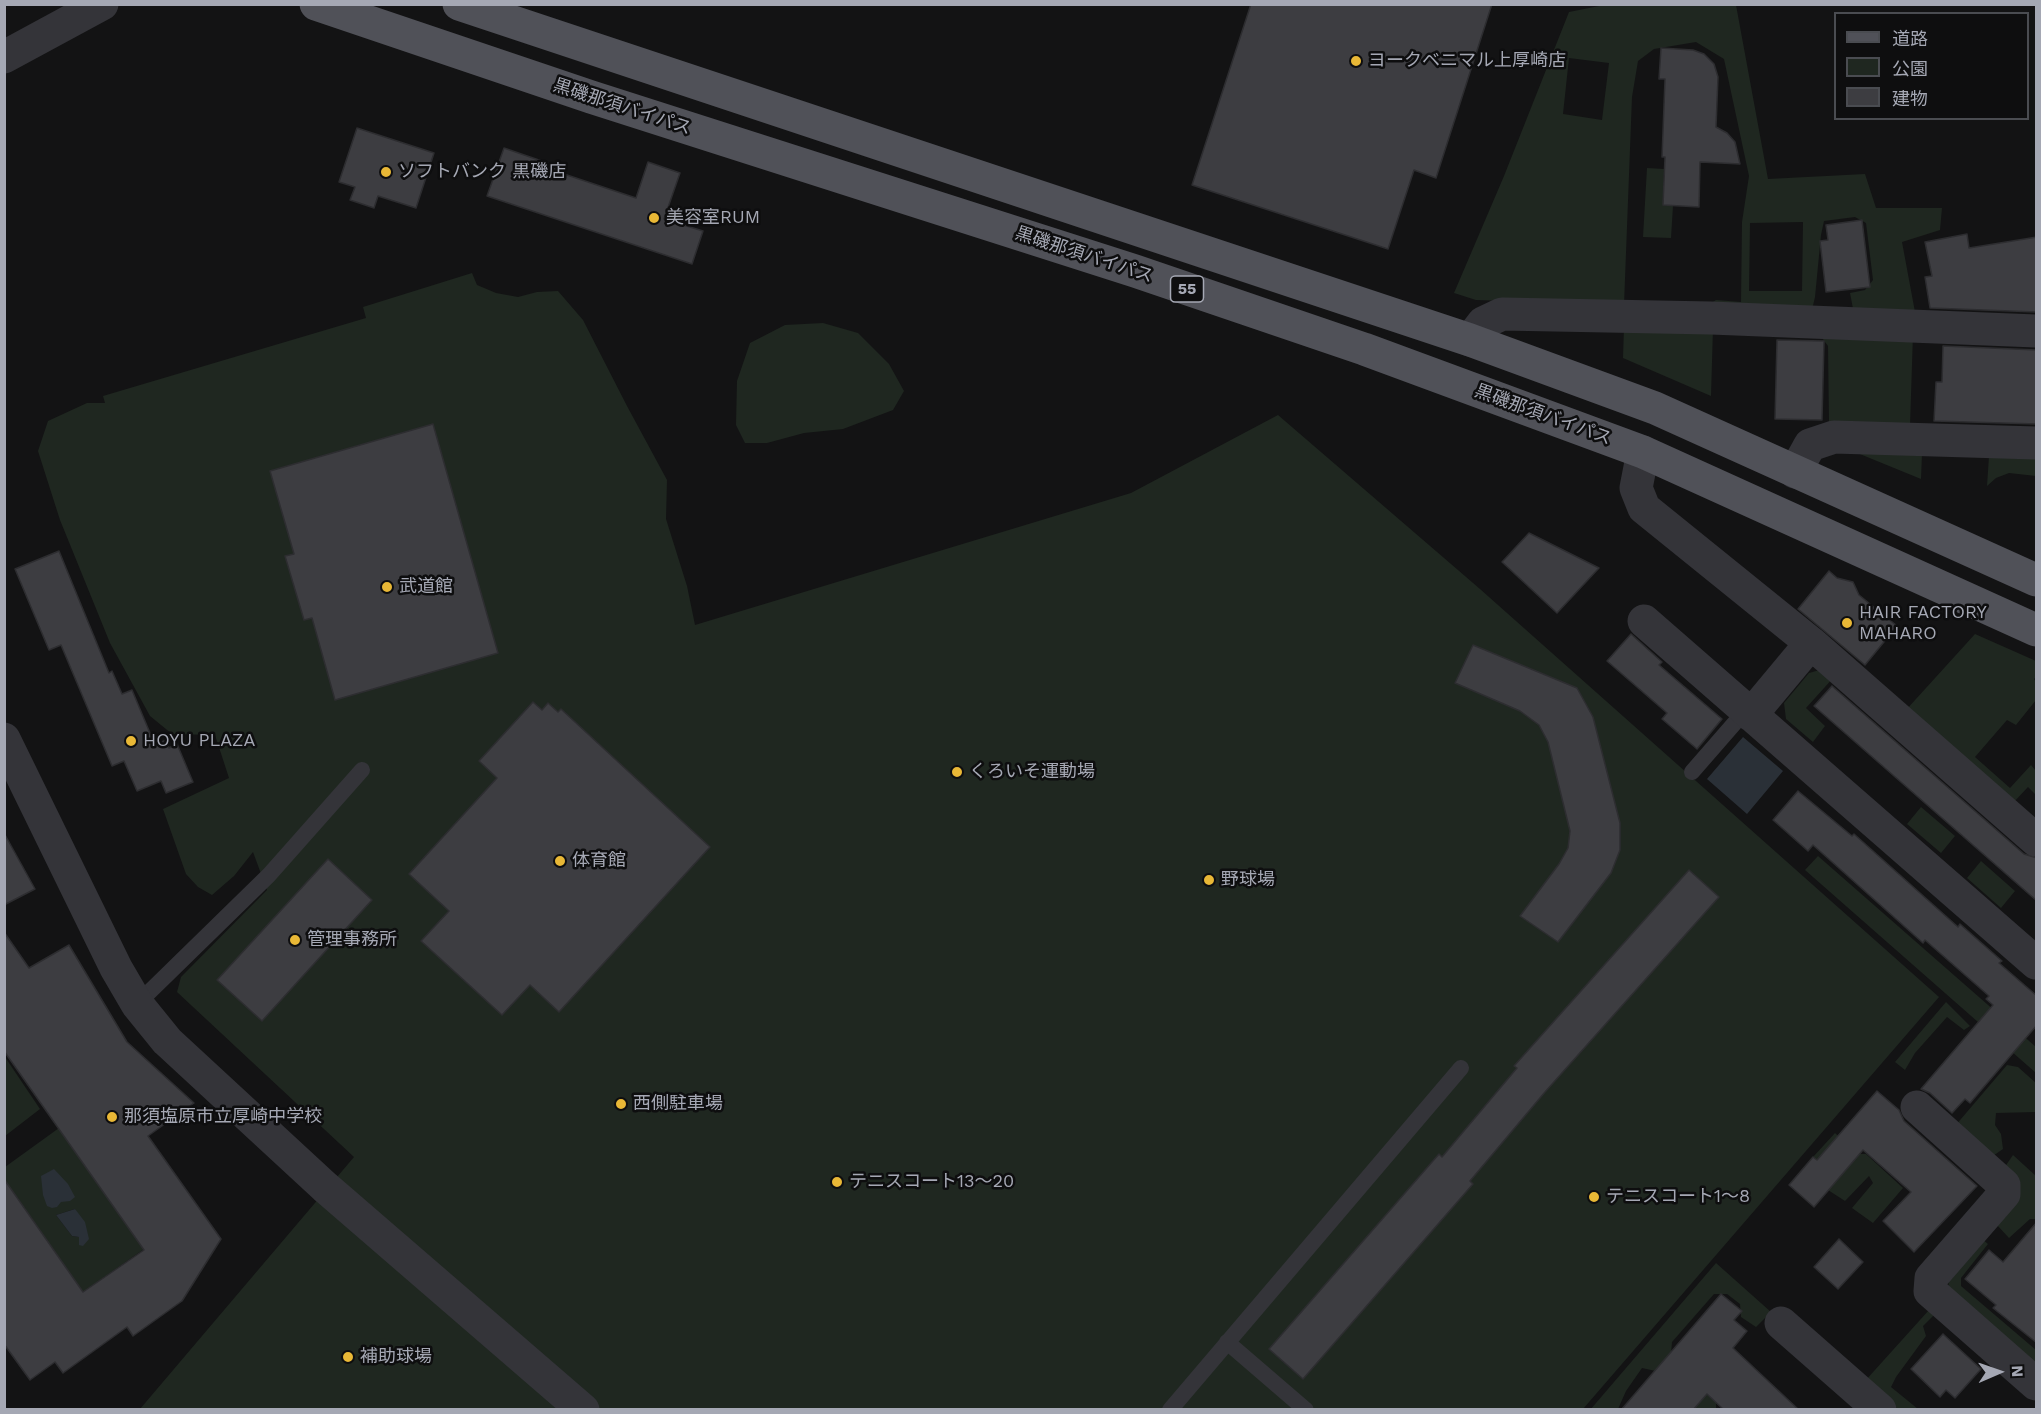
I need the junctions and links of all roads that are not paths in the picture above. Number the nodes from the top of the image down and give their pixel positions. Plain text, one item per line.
1 (102, 4) edge
2 (316, 4) edge
3 (459, 4) edge
4 (4, 57) edge
5 (2037, 331) edge
6 (1470, 340) junction
7 (2037, 443) edge
8 (1643, 452) junction
9 (1795, 472) junction
10 (2037, 580) edge
11 (1644, 621) dead end
12 (2037, 630) edge
13 (1811, 643) junction
14 (1749, 712) junction
15 (4, 739) edge
16 (362, 770) dead end
17 (1692, 772) dead end
18 (2037, 840) edge
19 (2037, 963) edge
20 (137, 1004) junction
21 (1461, 1068) dead end
22 (1917, 1107) dead end
23 (1780, 1323) dead end
24 (1227, 1342) junction
25 (2037, 1384) edge
26 (583, 1410) edge
27 (1170, 1410) edge
28 (1306, 1410) edge
29 (1880, 1410) edge

1 - 4 street
2 - 8 main road, 黒磯那須バイパス / 55
3 - 6 main road, 55
5 - 6 street
6 - 9 main road, 55
7 - 9 street
8 - 12 main road, 黒磯那須バイパス / 55
8 - 13 street
9 - 10 main road, 55
11 - 14 street
13 - 14 street
13 - 18 street
14 - 17 lane
14 - 19 street
15 - 20 street
16 - 20 lane
20 - 26 street
21 - 24 lane
22 - 25 street
23 - 29 street
24 - 27 lane
24 - 28 lane

